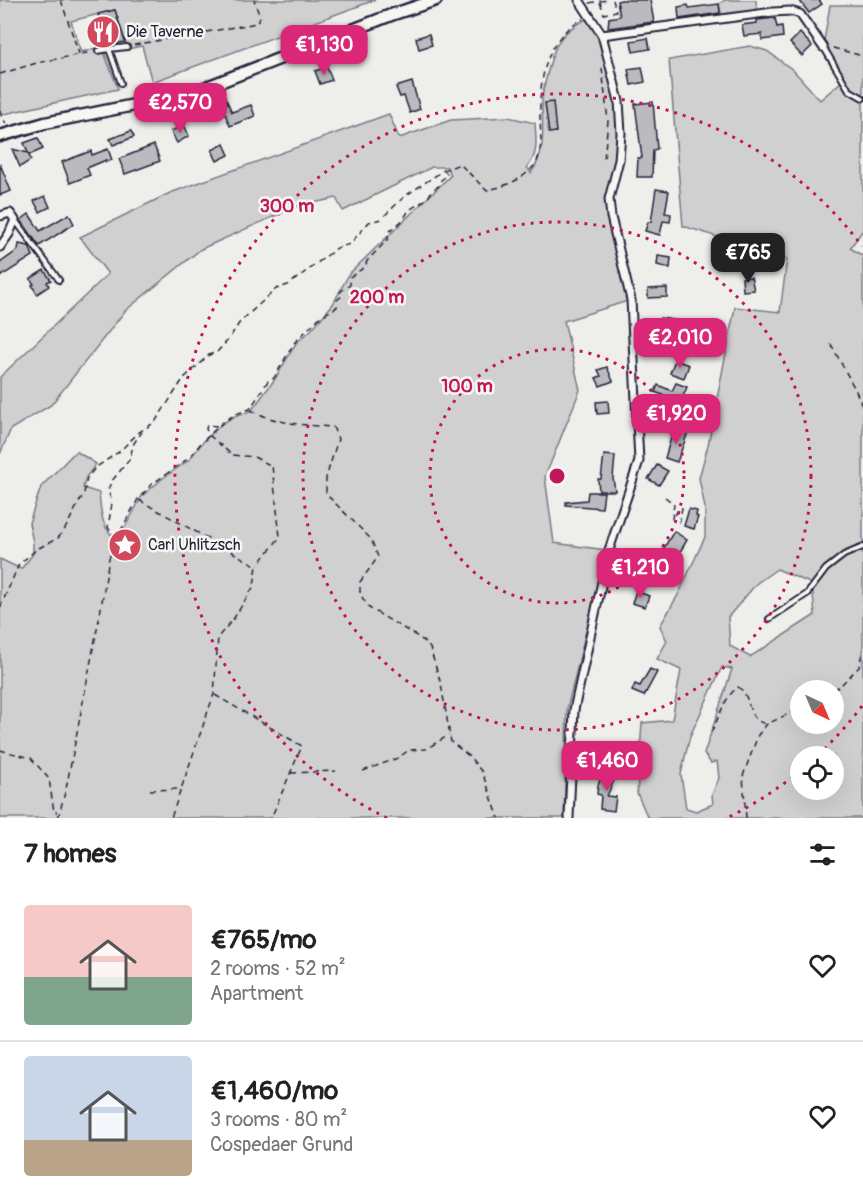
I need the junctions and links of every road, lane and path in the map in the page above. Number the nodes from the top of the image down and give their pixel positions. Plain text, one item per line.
1 (61, 0) edge
2 (254, 0) edge
3 (436, 0) edge
4 (578, 0) edge
5 (607, 0) edge
6 (613, 0) edge
7 (594, 2) edge
8 (600, 2) junction
9 (586, 17) dead end
10 (602, 35) junction
11 (127, 46) joint
12 (823, 47) joint
13 (109, 49) junction
14 (835, 49) dead end
15 (98, 51) joint
16 (80, 54) junction
17 (863, 56) edge
18 (601, 62) dead end
19 (0, 74) edge
20 (121, 83) dead end
21 (863, 98) edge
22 (0, 111) edge
23 (0, 128) edge
24 (0, 136) edge
25 (604, 159) dead end
26 (444, 170) junction
27 (3, 215) edge
28 (15, 220) junction
29 (0, 247) edge
30 (58, 280) dead end
31 (831, 344) dead end
32 (863, 408) edge
33 (250, 410) junction
34 (218, 426) junction
35 (142, 431) junction
36 (209, 435) junction
37 (664, 497) dead end
38 (138, 499) junction
39 (679, 523) dead end
40 (119, 534) junction
41 (863, 547) edge
42 (257, 566) junction
43 (0, 608) edge
44 (769, 619) dead end
45 (863, 648) edge
46 (844, 682) edge
47 (214, 694) junction
48 (790, 713) edge
49 (767, 724) junction
50 (711, 732) dead end
51 (449, 735) junction
52 (0, 750) edge
53 (336, 771) dead end
54 (363, 771) dead end
55 (290, 773) junction
56 (181, 789) junction
57 (150, 790) dead end
58 (58, 812) junction
59 (58, 818) edge
60 (171, 818) edge
61 (271, 818) edge
62 (499, 818) edge
63 (569, 818) edge
64 (746, 818) edge

1 - 16 path
2 - 11 path
3 - 24 main road
4 - 7 path
4 - 10 street
5 - 8 path
6 - 8 path
7 - 8 path
9 - 26 path
10 - 12 street
10 - 63 street
11 - 13 lane
12 - 21 lane
13 - 15 lane
13 - 20 lane
14 - 17 path
15 - 16 path
16 - 19 path
18 - 25 path
22 - 23 path
26 - 33 path
26 - 35 path
27 - 28 street
28 - 29 street
28 - 30 lane
31 - 32 path
33 - 34 path
33 - 51 path
34 - 36 path
34 - 36 path
35 - 40 path
35 - 43 path
36 - 38 path
36 - 42 path
37 - 39 path
38 - 40 path
38 - 42 path
40 - 58 path
41 - 44 lane
42 - 47 path
45 - 46 path
47 - 55 path
47 - 56 path
48 - 49 path
49 - 50 path
49 - 64 path
51 - 54 path
51 - 62 path
52 - 58 path
53 - 55 path
55 - 61 path
56 - 57 path
56 - 60 path
58 - 59 path

